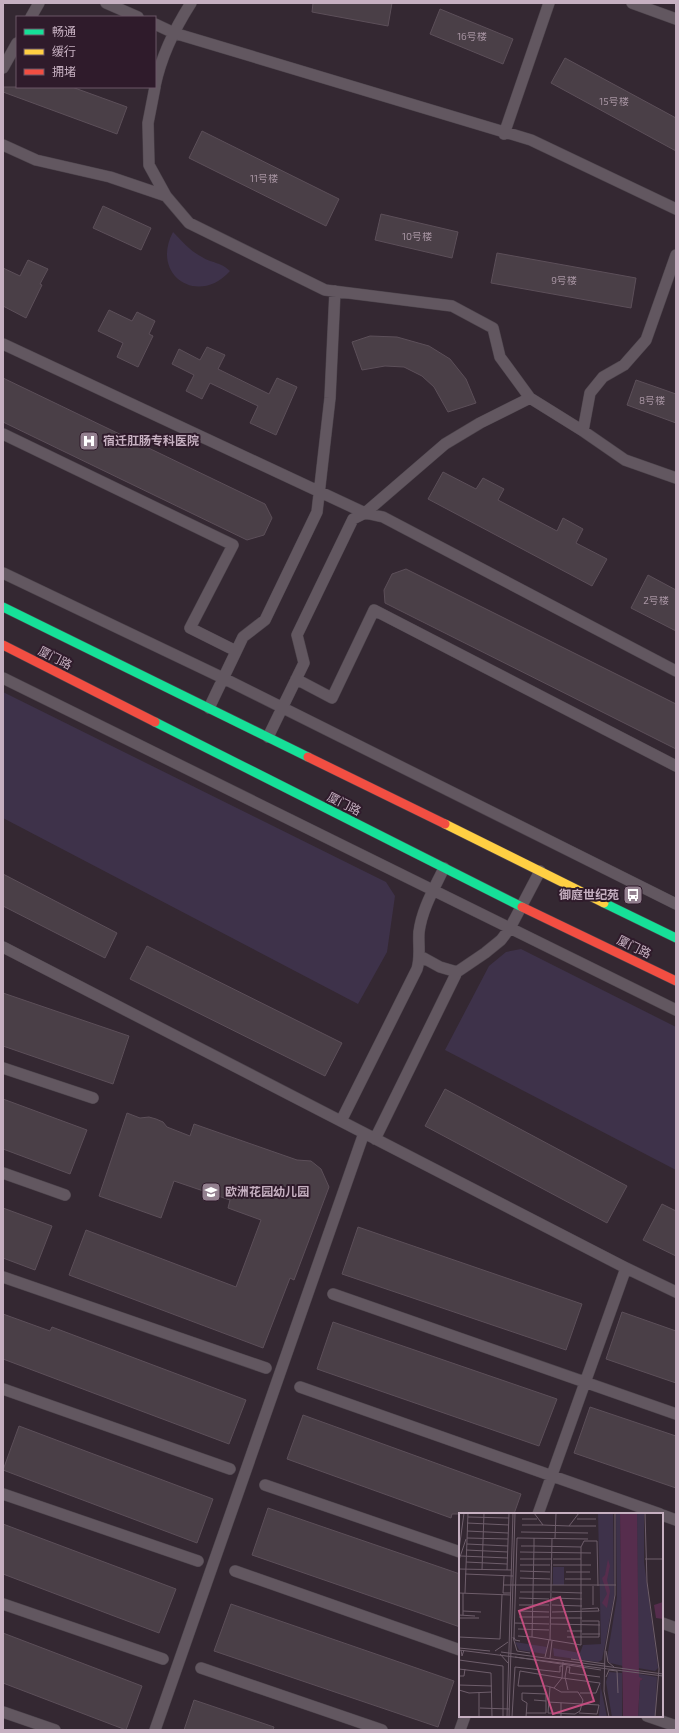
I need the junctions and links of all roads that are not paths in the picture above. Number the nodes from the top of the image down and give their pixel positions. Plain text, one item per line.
1 (39, 3) edge
2 (106, 3) edge
3 (191, 3) edge
4 (549, 3) edge
5 (632, 3) edge
6 (32, 16) edge
7 (136, 16) edge
8 (676, 19) edge
9 (156, 24) edge
10 (174, 33) junction
11 (16, 44) edge
12 (3, 68) edge
13 (156, 82) edge
14 (155, 88) edge
15 (504, 134) junction
16 (3, 145) edge
17 (166, 196) junction
18 (676, 209) edge
19 (676, 255) edge
20 (335, 291) junction
21 (3, 344) edge
22 (530, 398) junction
23 (583, 431) junction
24 (3, 434) edge
25 (676, 478) edge
26 (320, 492) junction
27 (365, 513) junction
28 (3, 573) edge
29 (3, 607) edge
30 (3, 645) edge
31 (236, 651) junction
32 (676, 671) edge
33 (3, 678) edge
34 (223, 678) junction
35 (296, 679) junction
36 (209, 708) junction
37 (282, 708) junction
38 (268, 737) junction
39 (676, 766) edge
40 (444, 868) junction
41 (540, 871) junction
42 (433, 890) junction
43 (676, 904) edge
44 (522, 906) junction
45 (510, 928) junction
46 (676, 938) edge
47 (3, 947) edge
48 (420, 956) junction
49 (456, 972) junction
50 (676, 981) edge
51 (676, 1010) edge
52 (3, 1068) edge
53 (93, 1098) dead end
54 (341, 1121) junction
55 (364, 1134) junction
56 (375, 1139) junction
57 (3, 1173) edge
58 (64, 1195) dead end
59 (626, 1268) junction
60 (3, 1277) edge
61 (676, 1292) edge
62 (333, 1294) dead end
63 (266, 1368) dead end
64 (585, 1382) junction
65 (300, 1387) dead end
66 (3, 1389) edge
67 (676, 1414) edge
68 (230, 1469) dead end
69 (552, 1476) junction
70 (265, 1485) dead end
71 (3, 1494) edge
72 (538, 1513) edge
73 (658, 1513) edge
74 (663, 1515) edge
75 (676, 1520) edge
76 (459, 1552) edge
77 (198, 1561) dead end
78 (235, 1571) dead end
79 (3, 1604) edge
80 (663, 1623) edge
81 (676, 1628) edge
82 (459, 1650) edge
83 (163, 1659) dead end
84 (201, 1668) dead end
85 (3, 1712) edge
86 (465, 1717) edge
87 (650, 1717) edge
88 (676, 1726) edge
89 (55, 1730) edge
90 (155, 1730) edge
91 (382, 1730) edge
92 (460, 1730) edge

1 - 6 lane
2 - 7 lane
3 - 10 lane
4 - 15 lane
5 - 8 lane
9 - 10 lane
10 - 13 lane
10 - 15 lane
11 - 12 lane
14 - 17 lane
15 - 18 lane
16 - 17 lane
17 - 20 lane
19 - 23 lane
20 - 22 lane
20 - 26 lane
21 - 26 lane
22 - 23 lane
22 - 27 lane
23 - 25 lane
24 - 31 lane
26 - 27 lane
26 - 31 lane
27 - 32 lane
27 - 35 lane
28 - 34 lane
29 - 36 street, 厦门路
30 - 40 street, 厦门路
31 - 34 lane
33 - 42 lane
34 - 36 lane
34 - 37 lane
35 - 37 lane
35 - 39 lane
36 - 38 street, 厦门路
37 - 38 lane
37 - 43 lane
38 - 41 street, 厦门路
40 - 42 lane
40 - 44 street, 厦门路
41 - 44 lane
41 - 46 street, 厦门路
42 - 45 lane
42 - 48 lane
44 - 45 lane
44 - 50 street, 厦门路
45 - 49 lane
45 - 51 lane
47 - 54 lane
48 - 49 lane
48 - 54 lane
49 - 56 lane
52 - 53 lane
54 - 55 lane
55 - 56 lane
55 - 90 lane
56 - 59 lane
57 - 58 lane
59 - 61 lane
59 - 64 lane
60 - 63 lane
62 - 64 lane
64 - 67 lane
64 - 69 lane
65 - 69 lane
66 - 68 lane
69 - 72 lane
69 - 73 lane
70 - 76 lane
71 - 77 lane
74 - 75 lane
78 - 82 lane
79 - 83 lane
80 - 81 lane
84 - 91 lane
85 - 89 lane
86 - 92 lane
87 - 88 lane

